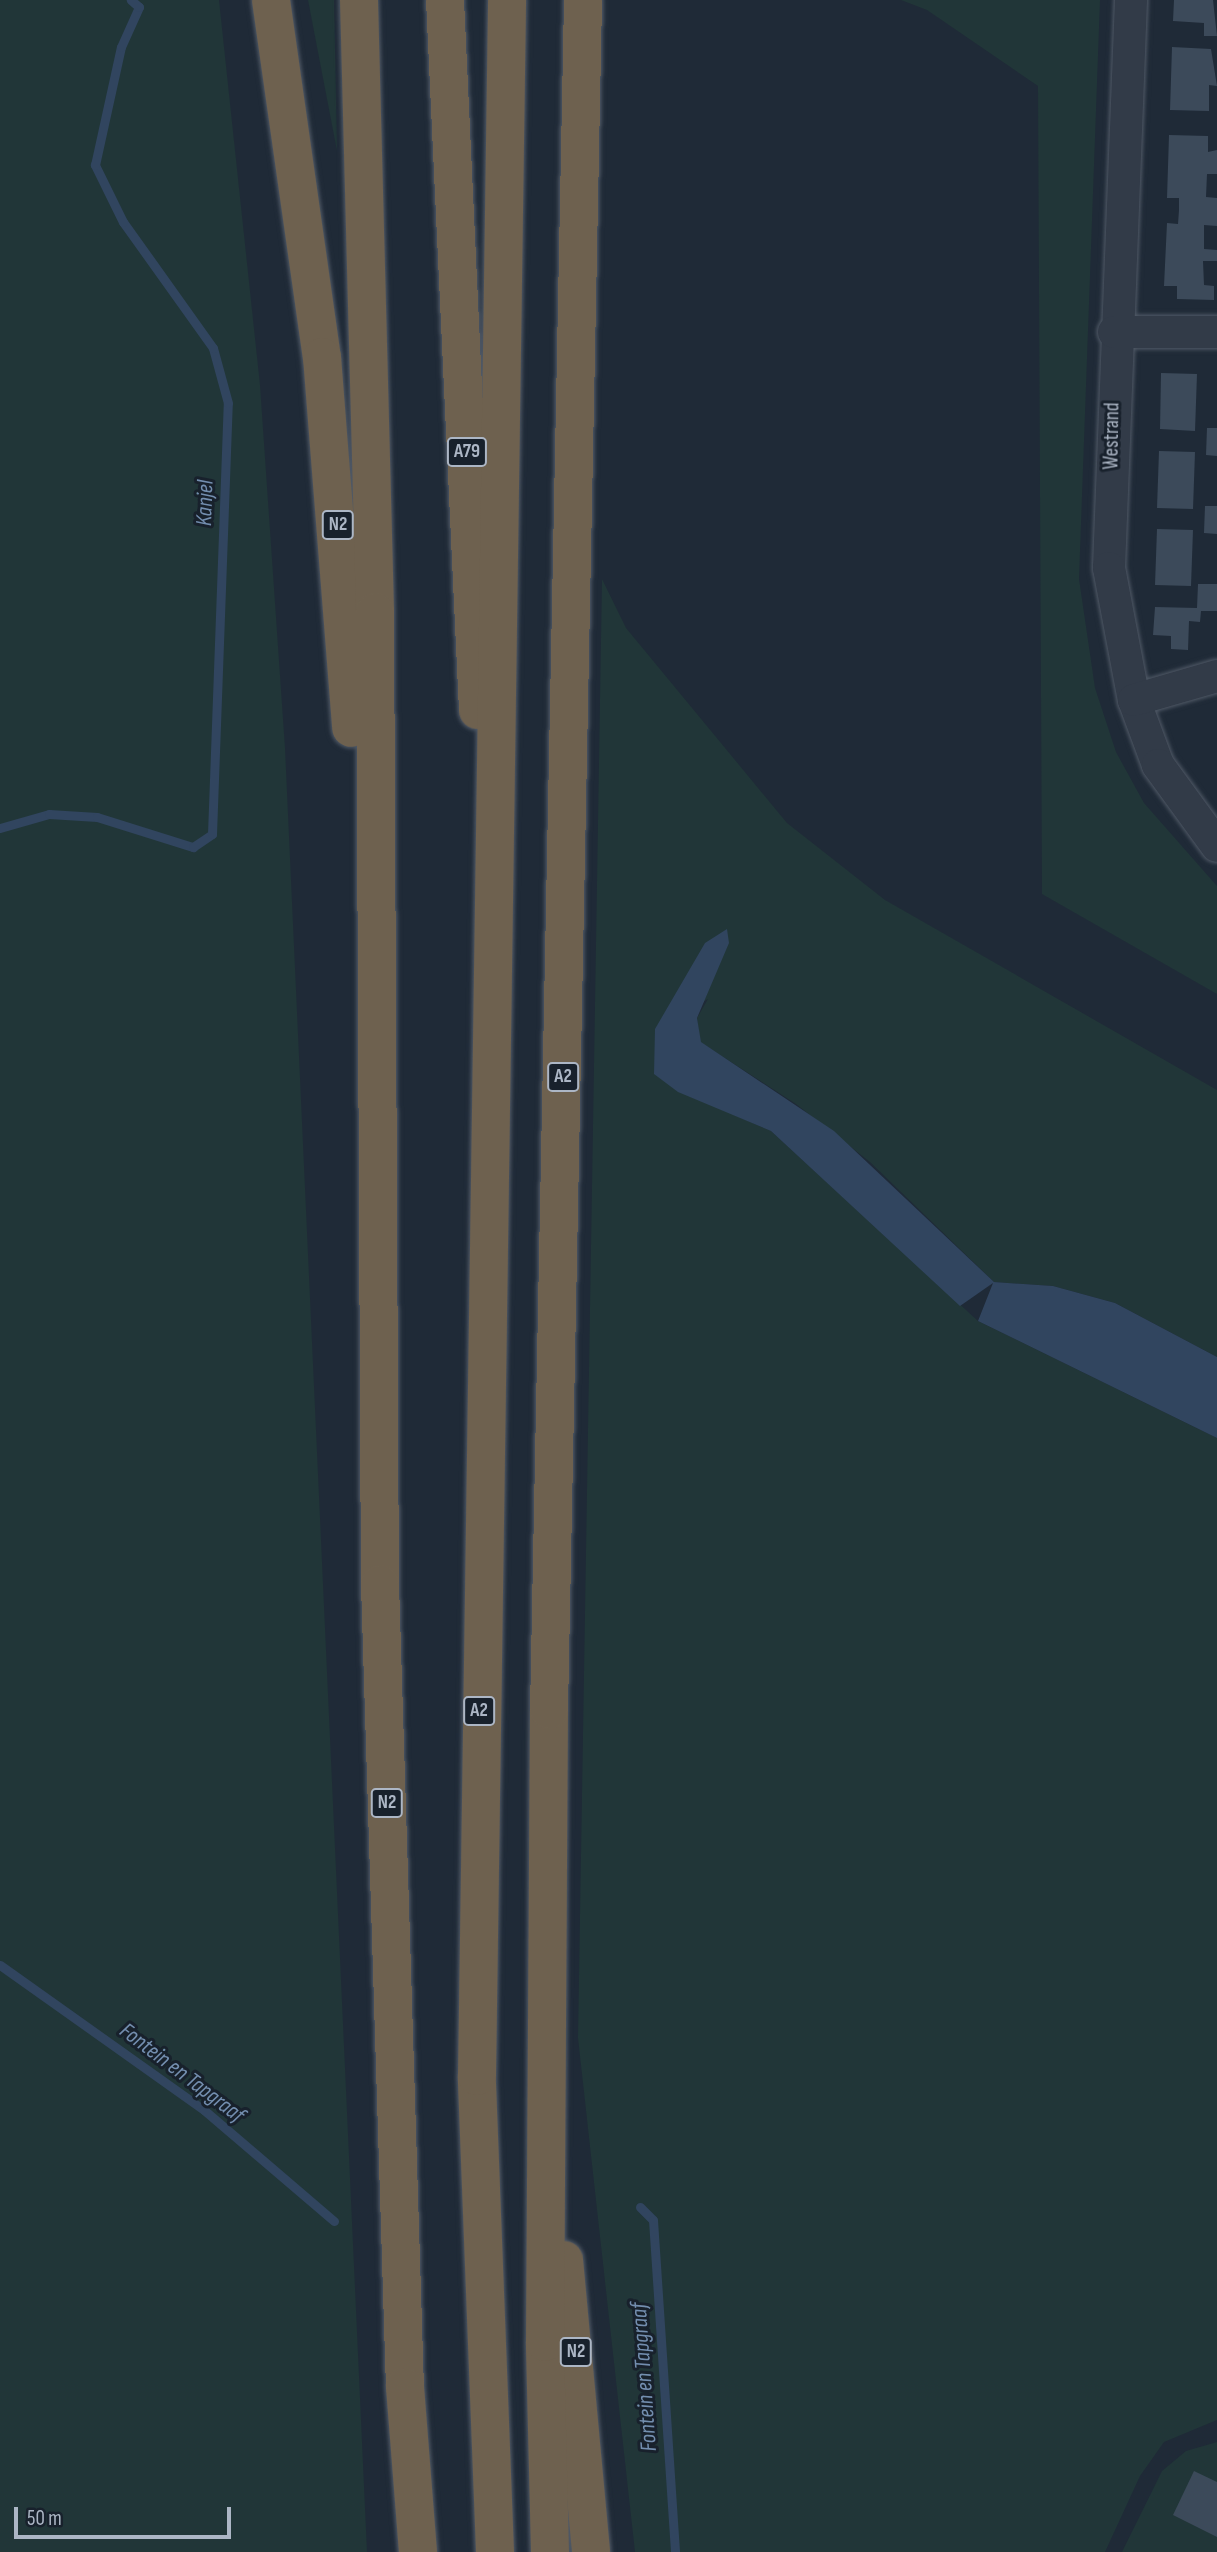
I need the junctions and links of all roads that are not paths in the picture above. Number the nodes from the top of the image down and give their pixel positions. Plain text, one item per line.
1 (271, 0) edge
2 (359, 0) edge
3 (445, 0) edge
4 (508, 0) edge
5 (583, 0) edge
6 (1131, 0) edge
7 (1114, 332) junction
8 (1217, 332) edge
9 (1217, 676) edge
10 (1134, 700) junction
11 (1217, 846) edge
12 (495, 903) junction
13 (373, 1052) junction
14 (548, 2154) junction
15 (418, 2552) edge
16 (495, 2552) edge
17 (550, 2552) edge
18 (591, 2552) edge

1 - 13 highway, N2
2 - 13 highway
3 - 12 highway, A79
4 - 12 highway, A2
5 - 14 highway, A2
6 - 7 street, Westrand
7 - 8 street
7 - 10 street, Westrand
9 - 10 street
10 - 11 street, Westrand
12 - 16 highway, A2
13 - 15 highway, N2
14 - 17 highway, A2
14 - 18 highway, N2

